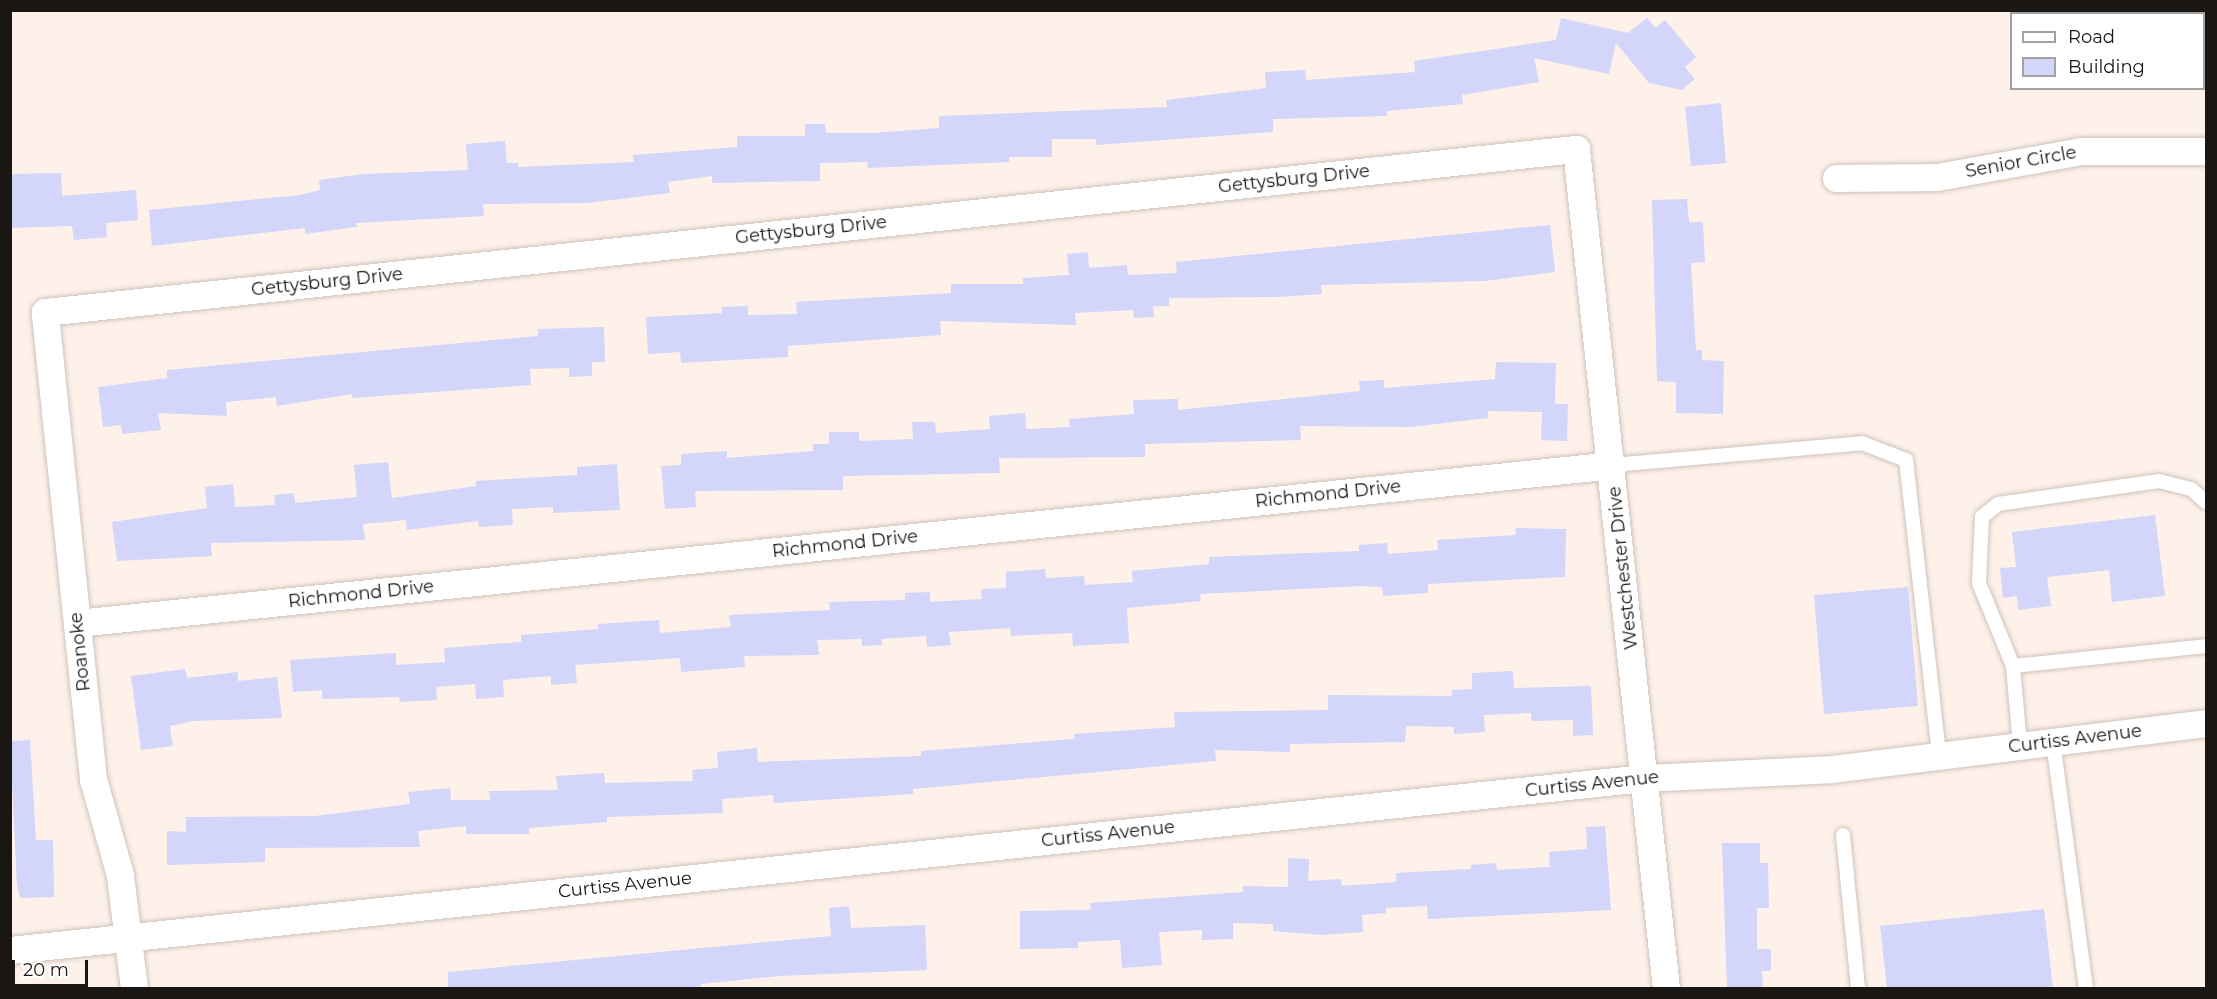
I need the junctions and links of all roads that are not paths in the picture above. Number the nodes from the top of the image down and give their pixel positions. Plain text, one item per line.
1 (1576, 149) joint
2 (2206, 151) edge
3 (1836, 178) dead end
4 (45, 312) joint
5 (1613, 465) junction
6 (2206, 502) edge
7 (77, 623) junction
8 (2206, 646) edge
9 (2013, 666) junction
10 (2206, 723) edge
11 (2053, 741) junction
12 (2020, 745) junction
13 (1939, 756) junction
14 (1644, 778) junction
15 (1843, 835) dead end
16 (128, 937) junction
17 (10, 950) edge
18 (134, 988) edge
19 (1665, 988) edge
20 (1858, 988) edge
21 (2086, 988) edge

1 - 4 street, Gettysburg Drive
1 - 5 street, Westchester Drive
2 - 3 street, Senior Circle
4 - 7 street, Roanoke
5 - 7 street, Richmond Drive
5 - 13 lane
5 - 14 street, Westchester Drive
6 - 9 lane
7 - 16 street, Roanoke
8 - 9 lane
9 - 12 lane
10 - 11 street, Curtiss Avenue
11 - 12 street, Curtiss Avenue
11 - 21 lane
12 - 13 street, Curtiss Avenue
13 - 14 street, Curtiss Avenue
14 - 16 street, Curtiss Avenue
14 - 19 street, Westchester Drive
15 - 20 lane
16 - 17 street, Curtiss Avenue
16 - 18 street, Roanoke

